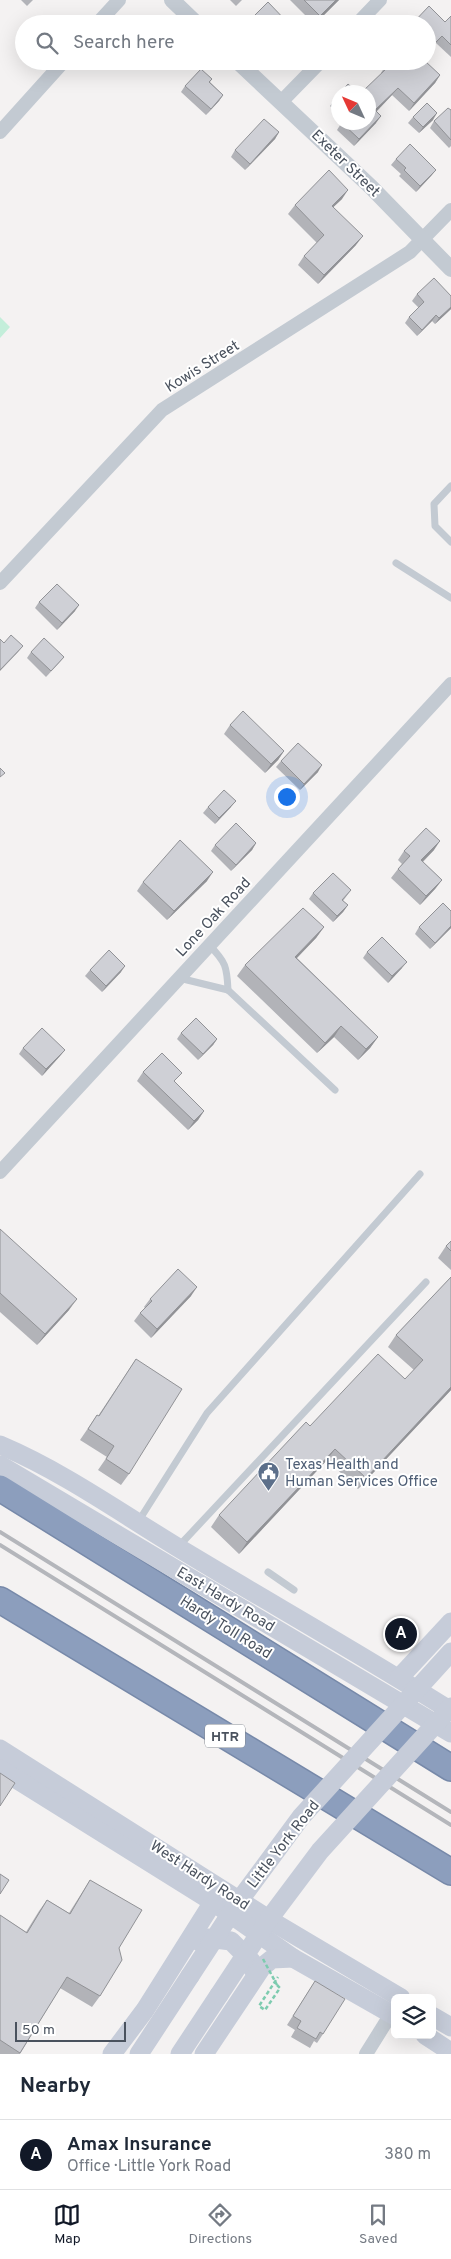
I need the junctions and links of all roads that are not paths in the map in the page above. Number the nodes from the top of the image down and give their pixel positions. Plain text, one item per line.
1 (118, 0) edge
2 (172, 0) edge
3 (380, 0) edge
4 (105, 15) edge
5 (188, 15) edge
6 (366, 15) edge
7 (56, 70) edge
8 (247, 70) edge
9 (312, 70) edge
10 (282, 102) junction
11 (0, 132) edge
12 (451, 210) edge
13 (422, 240) junction
14 (451, 269) edge
15 (451, 486) edge
16 (451, 542) edge
17 (396, 563) dead end
18 (0, 583) edge
19 (451, 598) edge
20 (451, 684) edge
21 (209, 945) junction
22 (179, 978) junction
23 (228, 990) junction
24 (335, 1090) dead end
25 (0, 1172) edge
26 (420, 1174) dead end
27 (426, 1282) dead end
28 (0, 1445) edge
29 (0, 1465) edge
30 (0, 1488) edge
31 (137, 1523) junction
32 (177, 1547) junction
33 (268, 1572) dead end
34 (294, 1590) dead end
35 (0, 1600) edge
36 (444, 1629) edge
37 (451, 1652) edge
38 (451, 1671) edge
39 (399, 1678) junction
40 (403, 1703) junction
41 (451, 1709) edge
42 (444, 1729) edge
43 (0, 1748) edge
44 (451, 1768) edge
45 (0, 1769) edge
46 (451, 1872) edge
47 (239, 1901) junction
48 (213, 1902) junction
49 (269, 1919) junction
50 (180, 1954) junction
51 (293, 1958) junction
52 (252, 1982) junction
53 (394, 1994) edge
54 (391, 2014) edge
55 (391, 2018) edge
56 (436, 2018) edge
57 (451, 2027) edge
58 (431, 2039) edge
59 (451, 2052) edge
60 (112, 2054) edge
61 (139, 2054) edge
62 (180, 2054) edge
63 (204, 2054) edge
64 (366, 2054) edge

1 - 4 street
2 - 5 street
3 - 6 street
7 - 11 street
8 - 10 street, Exeter Street
9 - 10 street
10 - 13 street, Exeter Street
12 - 13 street, Kowis Street
13 - 14 street, Exeter Street
13 - 18 street, Kowis Street
15 - 16 lane
17 - 19 lane
20 - 21 street, Lone Oak Road
21 - 22 street, Lone Oak Road
21 - 23 lane
22 - 23 lane
22 - 25 street, Lone Oak Road
23 - 24 lane
26 - 31 lane
27 - 32 lane
28 - 31 main road
29 - 40 main road, East Hardy Road
30 - 44 highway, Hardy Toll Road
31 - 32 main road
32 - 39 main road
33 - 34 lane
35 - 46 highway, HTR
36 - 38 main road
36 - 39 main road
37 - 40 main road, Little York Road, bridge
39 - 41 main road
40 - 42 main road, East Hardy Road
40 - 47 main road, Little York Road, bridge
41 - 42 main road, bridge
42 - 49 main road, bridge
43 - 47 main road, West Hardy Road
45 - 48 main road
47 - 49 main road, West Hardy Road
47 - 61 main road, Little York Road, bridge
48 - 50 main road
48 - 51 main road
49 - 53 main road, West Hardy Road
49 - 62 main road, bridge
50 - 52 main road
50 - 60 main road
51 - 52 main road
51 - 54 main road
52 - 63 main road
55 - 64 street
56 - 57 main road
58 - 59 main road

